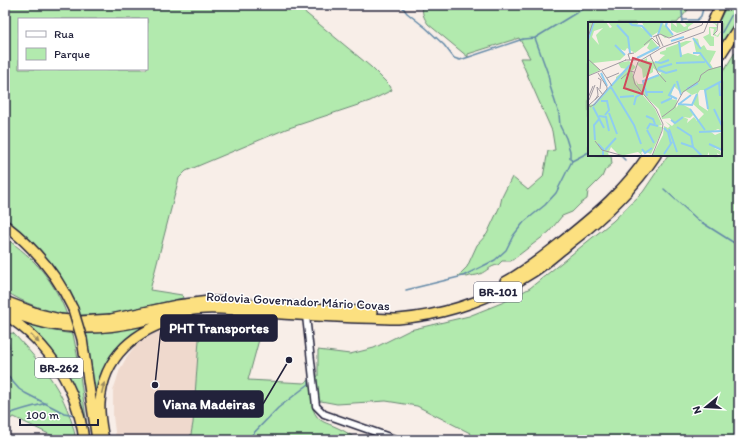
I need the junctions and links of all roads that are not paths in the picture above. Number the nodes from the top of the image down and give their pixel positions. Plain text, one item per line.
1 (720, 7) edge
2 (712, 22) edge
3 (739, 26) edge
4 (722, 52) edge
5 (647, 156) edge
6 (655, 156) edge
7 (5, 225) edge
8 (5, 233) edge
9 (5, 296) edge
10 (5, 301) edge
11 (5, 309) edge
12 (71, 309) junction
13 (280, 314) junction
14 (5, 315) edge
15 (306, 316) junction
16 (56, 318) junction
17 (80, 340) junction
18 (84, 440) edge
19 (92, 440) edge
20 (97, 440) edge
21 (104, 440) edge
22 (398, 440) edge

1 - 2 highway
3 - 4 highway
5 - 16 highway, Rodovia Governador Mário Covas / BR-101
6 - 15 highway, Rodovia Governador Mário Covas / BR-101
7 - 12 highway, BR-262
8 - 12 highway, BR-262
9 - 16 highway
10 - 16 highway, Rodovia Governador Mário Covas / BR-101
11 - 13 highway, Rodovia Governador Mário Covas / BR-101
12 - 17 highway, BR-262, bridge
13 - 15 highway, Rodovia Governador Mário Covas / BR-101
21 -> 13 highway
14 -> 18 highway, BR-262
15 - 22 street
17 - 19 highway, BR-262
17 - 20 highway, BR-262

